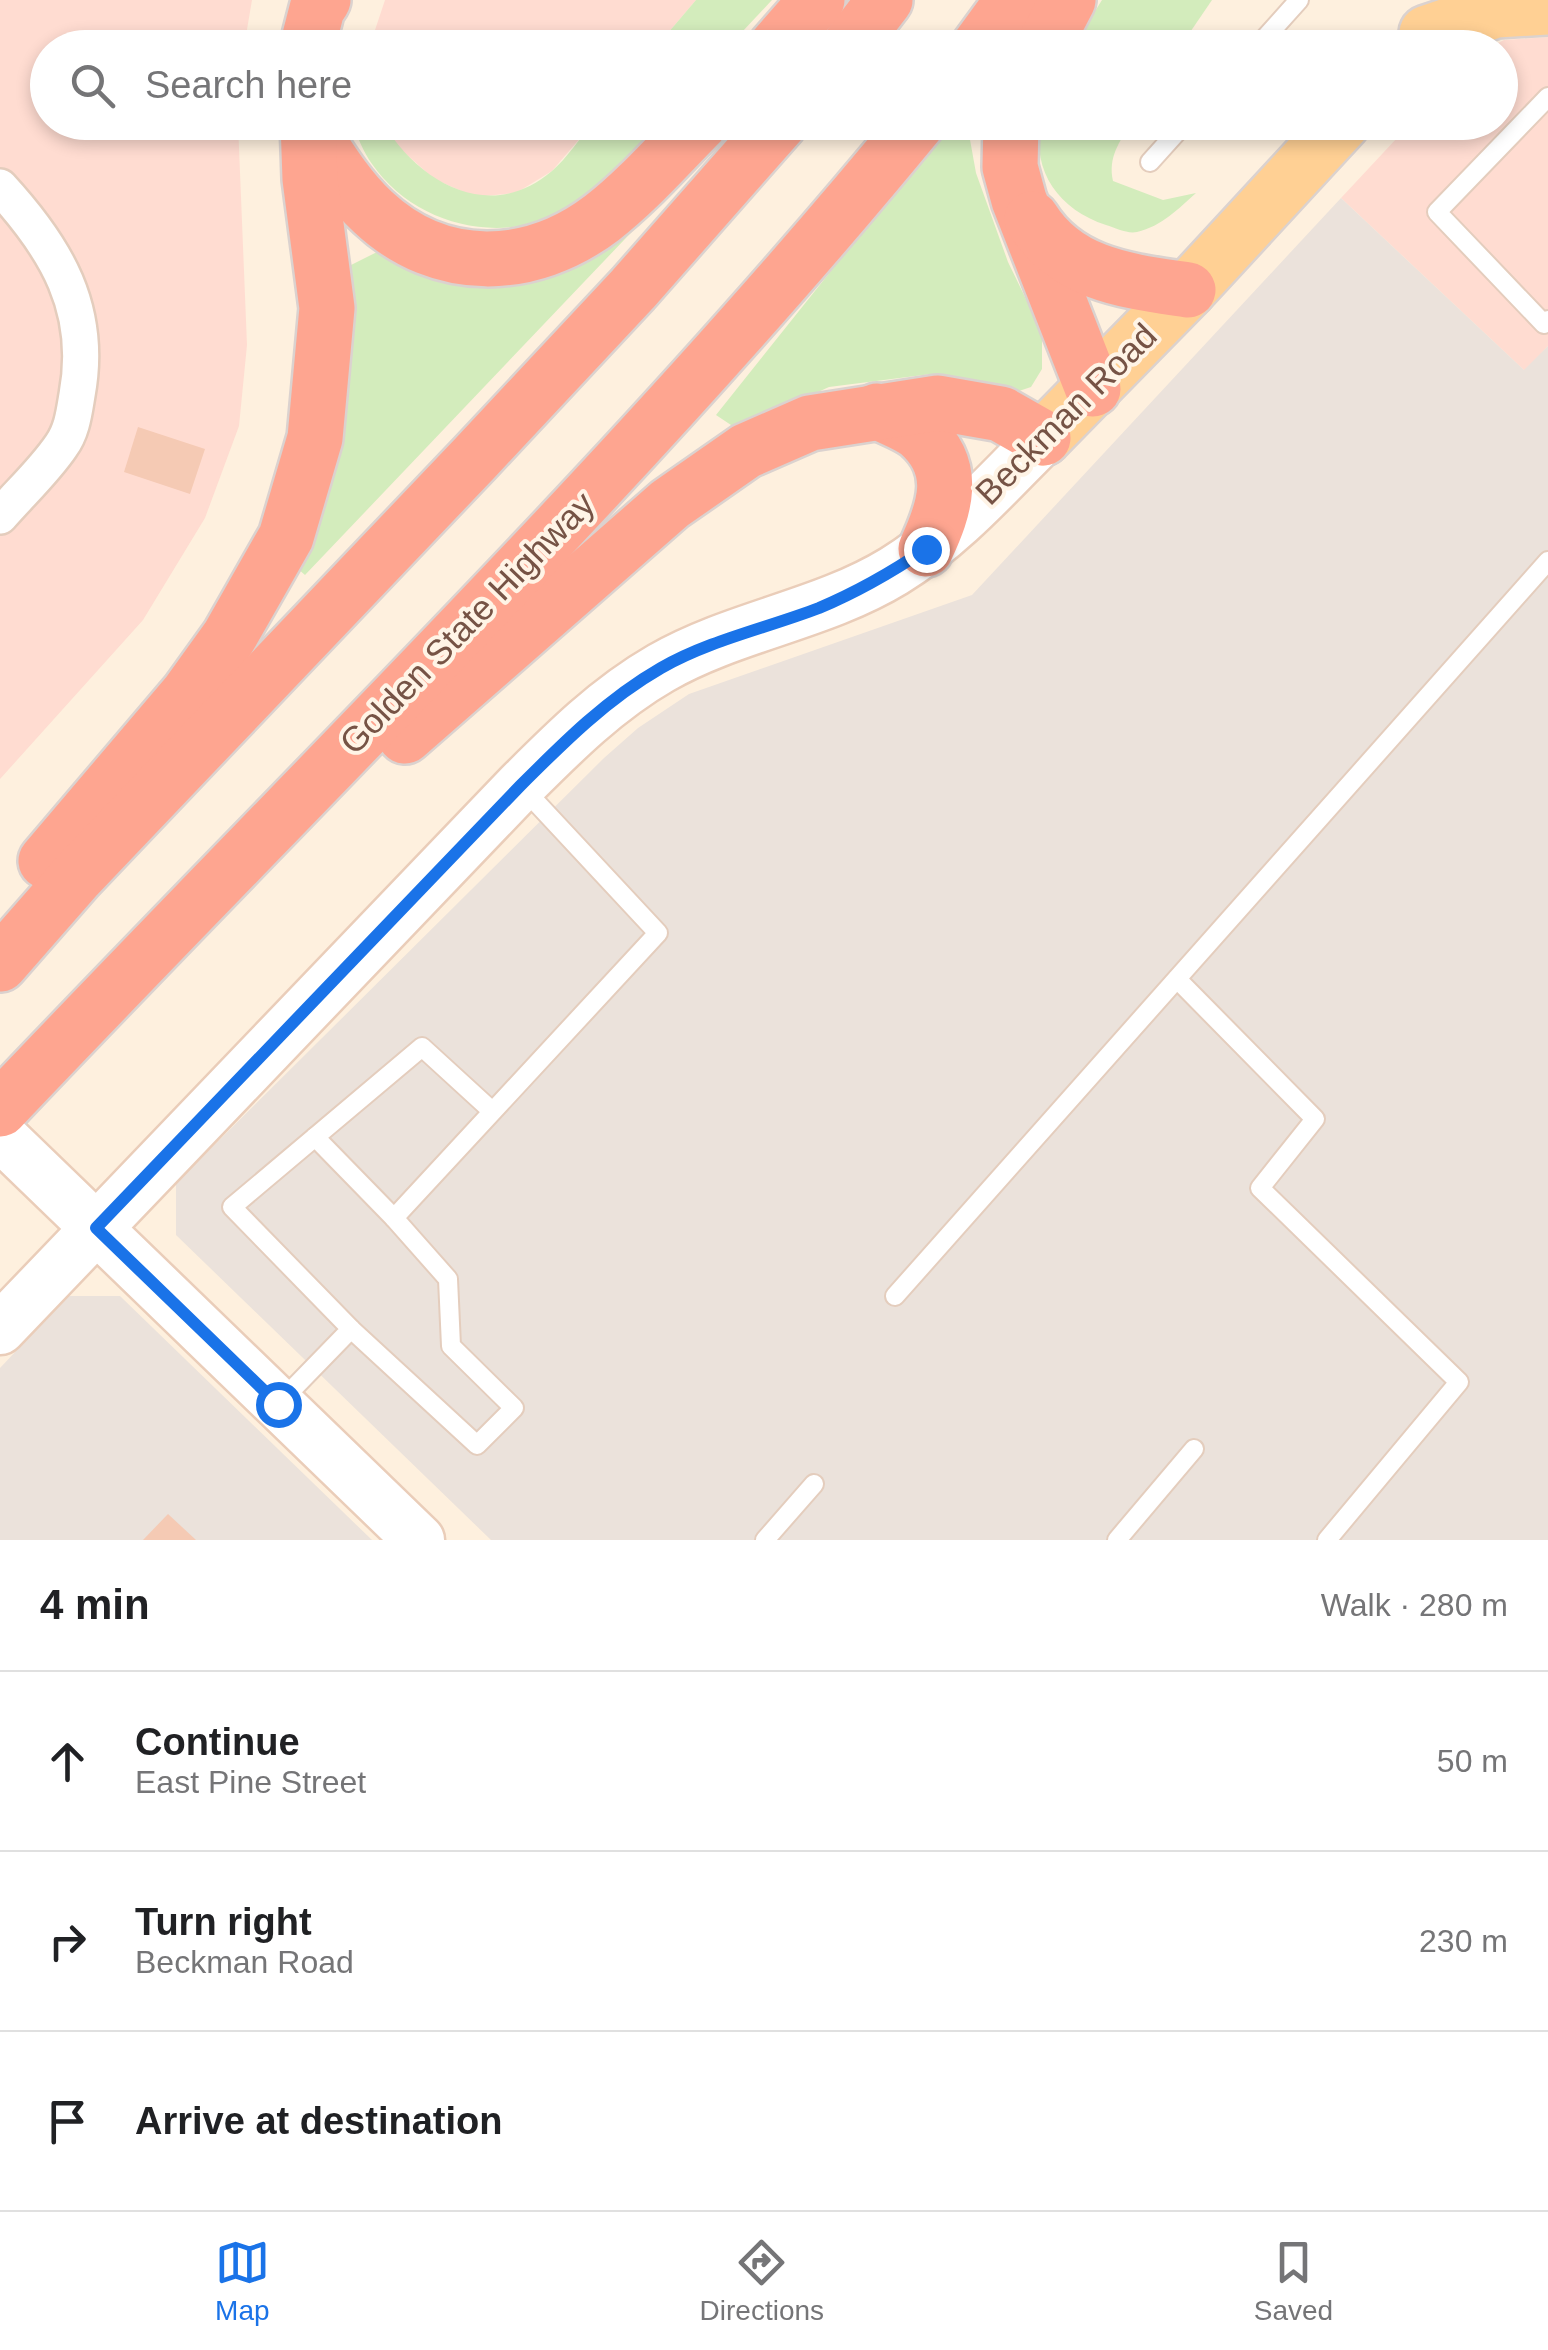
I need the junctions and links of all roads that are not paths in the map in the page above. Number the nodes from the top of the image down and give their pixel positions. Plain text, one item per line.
1 (323, 0) edge
2 (817, 0) edge
3 (885, 0) edge
4 (1013, 0) edge
5 (1068, 0) edge
6 (1299, 0) edge
7 (1548, 7) edge
8 (1432, 27) edge
9 (312, 30) edge
10 (791, 30) edge
11 (862, 30) edge
12 (991, 30) edge
13 (1052, 30) edge
14 (1272, 30) edge
15 (1548, 98) edge
16 (1518, 129) edge
17 (309, 140) edge
18 (318, 140) edge
19 (683, 140) edge
20 (764, 140) edge
21 (903, 140) edge
22 (1011, 140) edge
23 (1170, 140) edge
24 (1322, 140) edge
25 (1507, 140) edge
26 (1150, 162) dead end
27 (0, 187) edge
28 (1019, 200) junction
29 (1188, 290) junction
30 (1548, 320) edge
31 (1093, 389) junction
32 (877, 411) junction
33 (1043, 438) junction
34 (0, 515) edge
35 (926, 549) junction
36 (1548, 561) edge
37 (520, 786) junction
38 (196, 902) junction
39 (0, 936) edge
40 (0, 964) edge
41 (1177, 979) junction
42 (0, 1109) edge
43 (492, 1112) junction
44 (0, 1135) edge
45 (315, 1137) junction
46 (394, 1218) junction
47 (96, 1228) junction
48 (895, 1296) dead end
49 (0, 1329) edge
50 (351, 1329) junction
51 (278, 1404) junction
52 (1194, 1449) dead end
53 (814, 1484) dead end
54 (420, 1540) edge
55 (765, 1540) edge
56 (1117, 1540) edge
57 (1327, 1540) edge

1 - 9 highway
2 - 10 highway
3 - 11 highway
4 - 12 highway
5 - 13 highway
6 - 14 lane
7 - 8 main road
15 - 16 lane
17 - 39 highway
18 - 19 highway
20 - 40 highway
21 - 38 highway, Golden State Highway
22 - 28 highway
23 - 26 lane
24 - 29 main road, Beckman Road
25 - 30 lane
27 - 34 street
28 - 29 highway
28 - 31 highway
29 - 31 main road, Beckman Road
31 - 33 main road, Beckman Road
32 - 33 highway
32 - 35 highway
32 - 38 highway
33 - 35 street, Beckman Road
35 - 37 street, Beckman Road
36 - 41 lane
37 - 43 lane
37 - 47 street, Beckman Road
38 - 42 highway, Golden State Highway
41 - 48 lane
41 - 57 lane
43 - 45 lane
43 - 46 lane
44 - 47 street
45 - 46 lane
45 - 50 lane
46 - 50 lane
47 - 49 street, Beckman Road
47 - 51 street
50 - 51 lane
51 - 54 street
52 - 56 lane
53 - 55 lane

